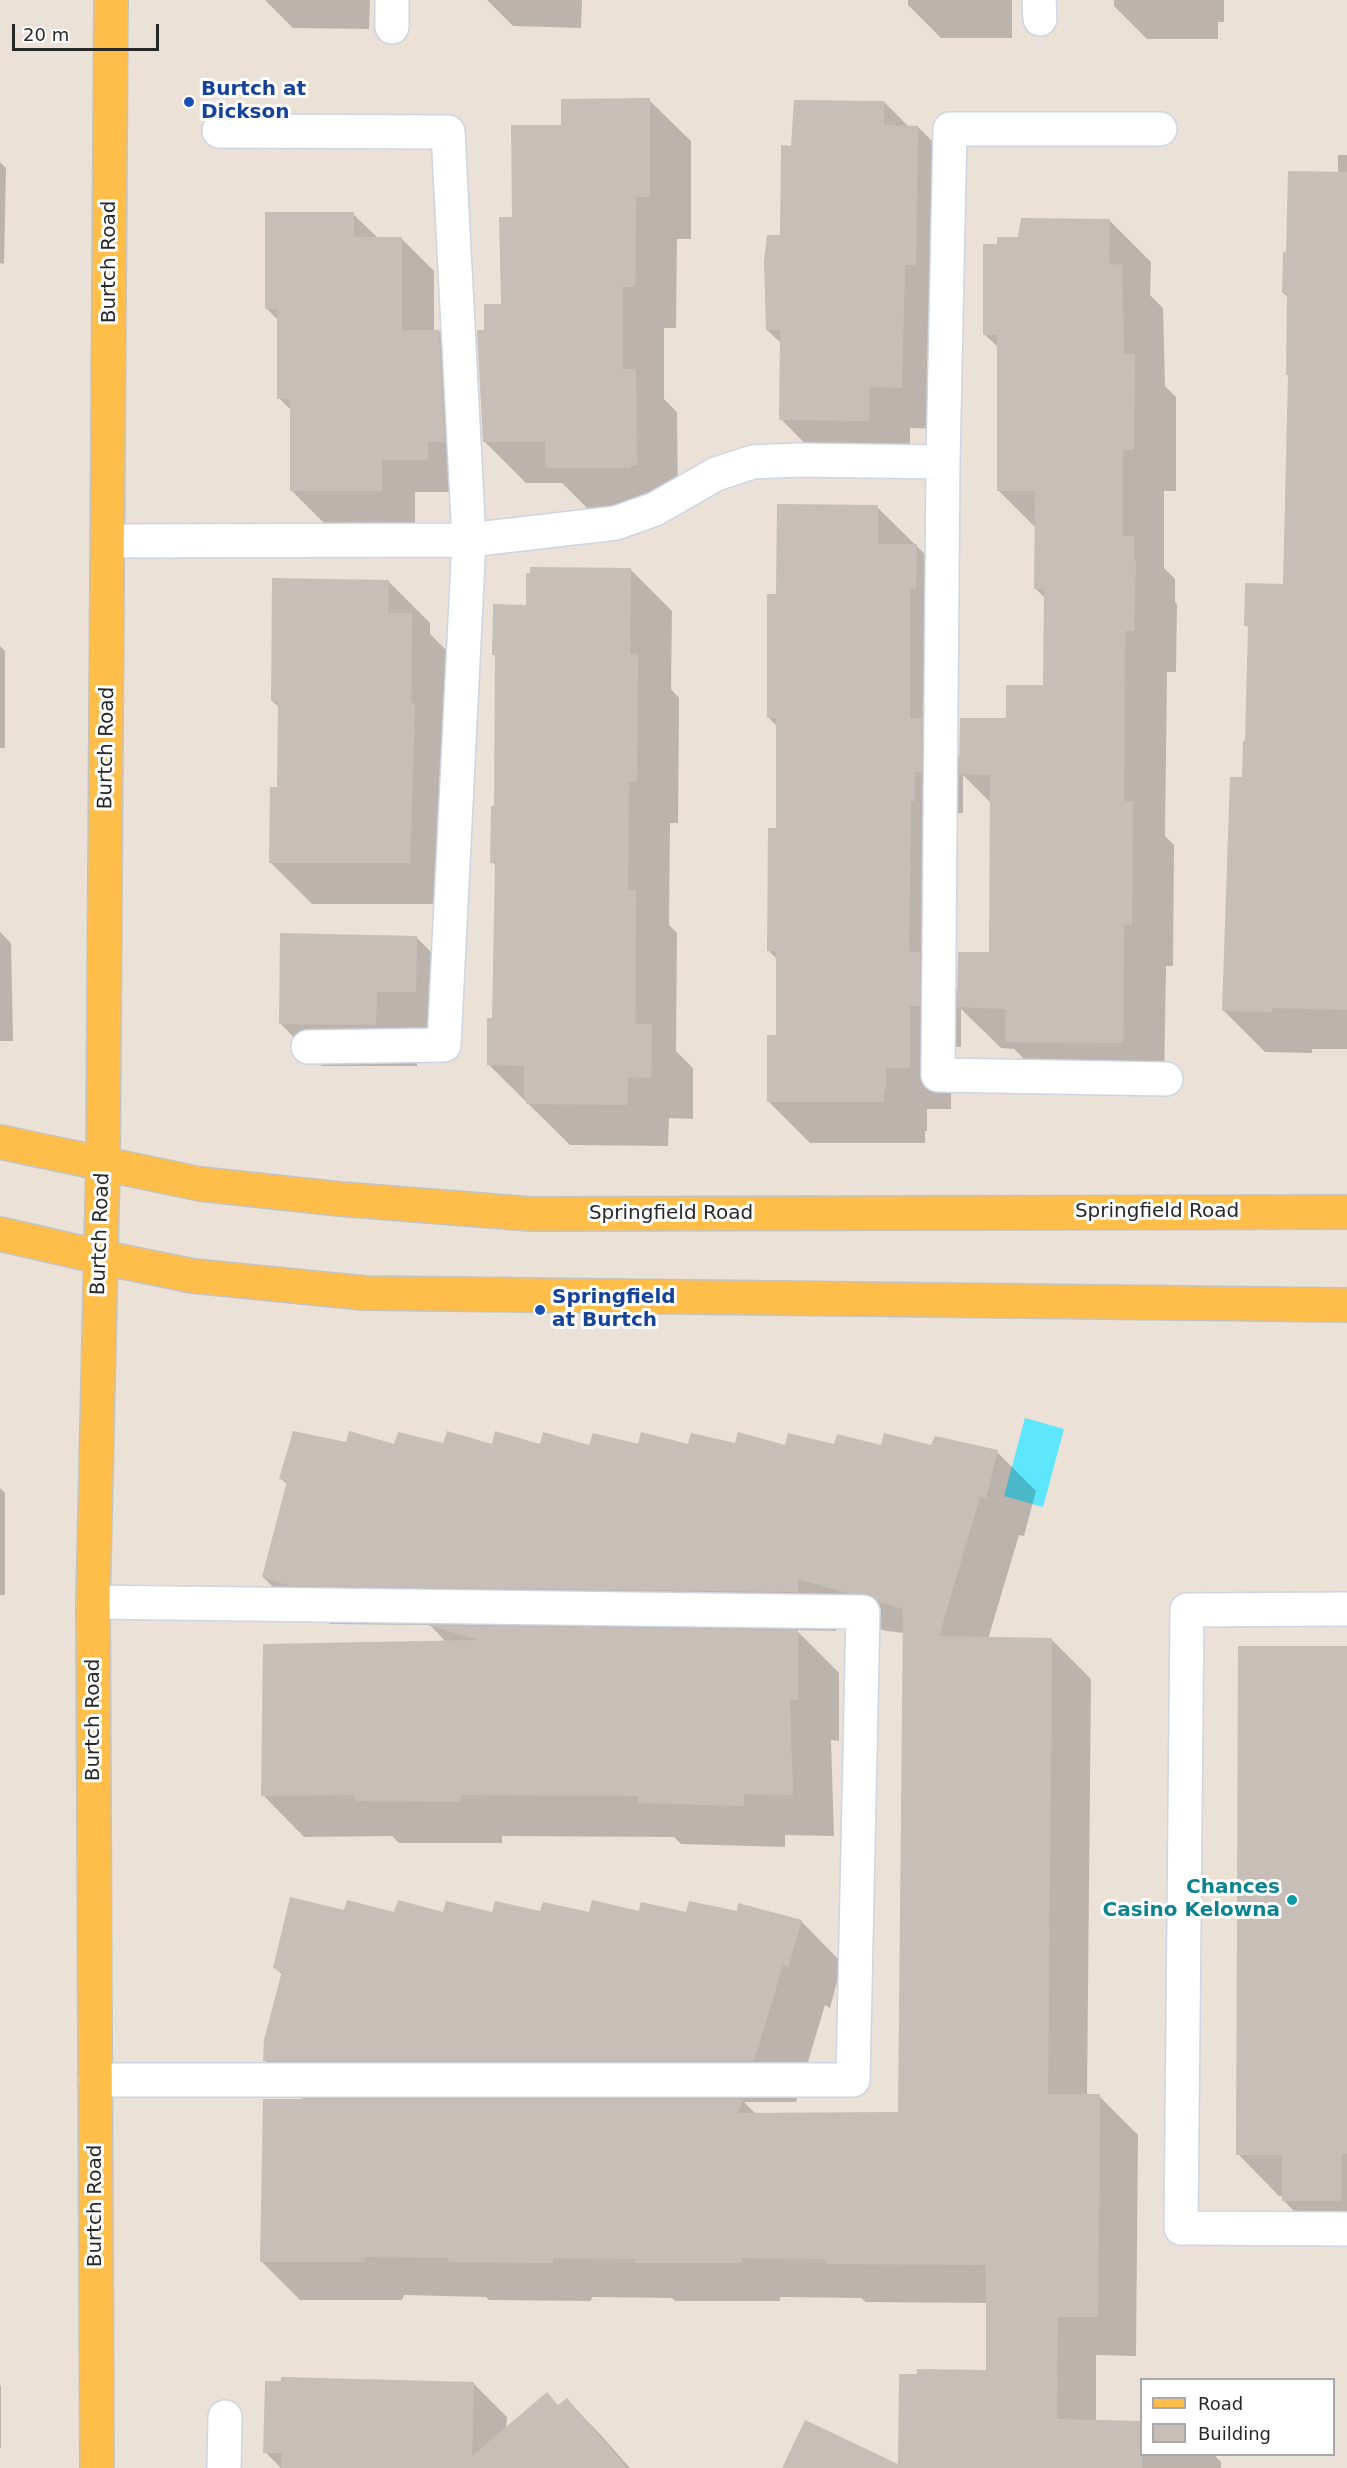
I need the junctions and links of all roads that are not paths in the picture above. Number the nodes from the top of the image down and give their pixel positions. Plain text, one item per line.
1 (111, 0) edge
2 (1160, 129) dead end
3 (219, 131) dead end
4 (943, 462) junction
5 (469, 540) junction
6 (109, 541) junction
7 (308, 1047) dead end
8 (1166, 1079) dead end
9 (0, 1142) edge
10 (103, 1163) junction
11 (1347, 1212) edge
12 (0, 1234) edge
13 (100, 1257) junction
14 (1347, 1305) edge
15 (93, 1602) junction
16 (1347, 1609) edge
17 (95, 2080) junction
18 (1347, 2229) edge
19 (225, 2417) dead end
20 (97, 2468) edge
21 (224, 2468) edge

1 - 6 main road, Burtch Road
2 - 4 lane
3 - 5 lane
4 - 5 lane
4 - 8 lane
5 - 6 lane
5 - 7 lane
6 - 10 main road, Burtch Road
9 - 10 main road, Springfield Road
10 - 11 main road, Springfield Road
10 - 13 main road, Burtch Road
12 - 13 main road
13 - 14 main road
13 - 15 main road, Burtch Road
15 - 17 main road, Burtch Road
15 - 17 lane
16 - 18 lane
17 - 20 main road, Burtch Road
19 - 21 lane

